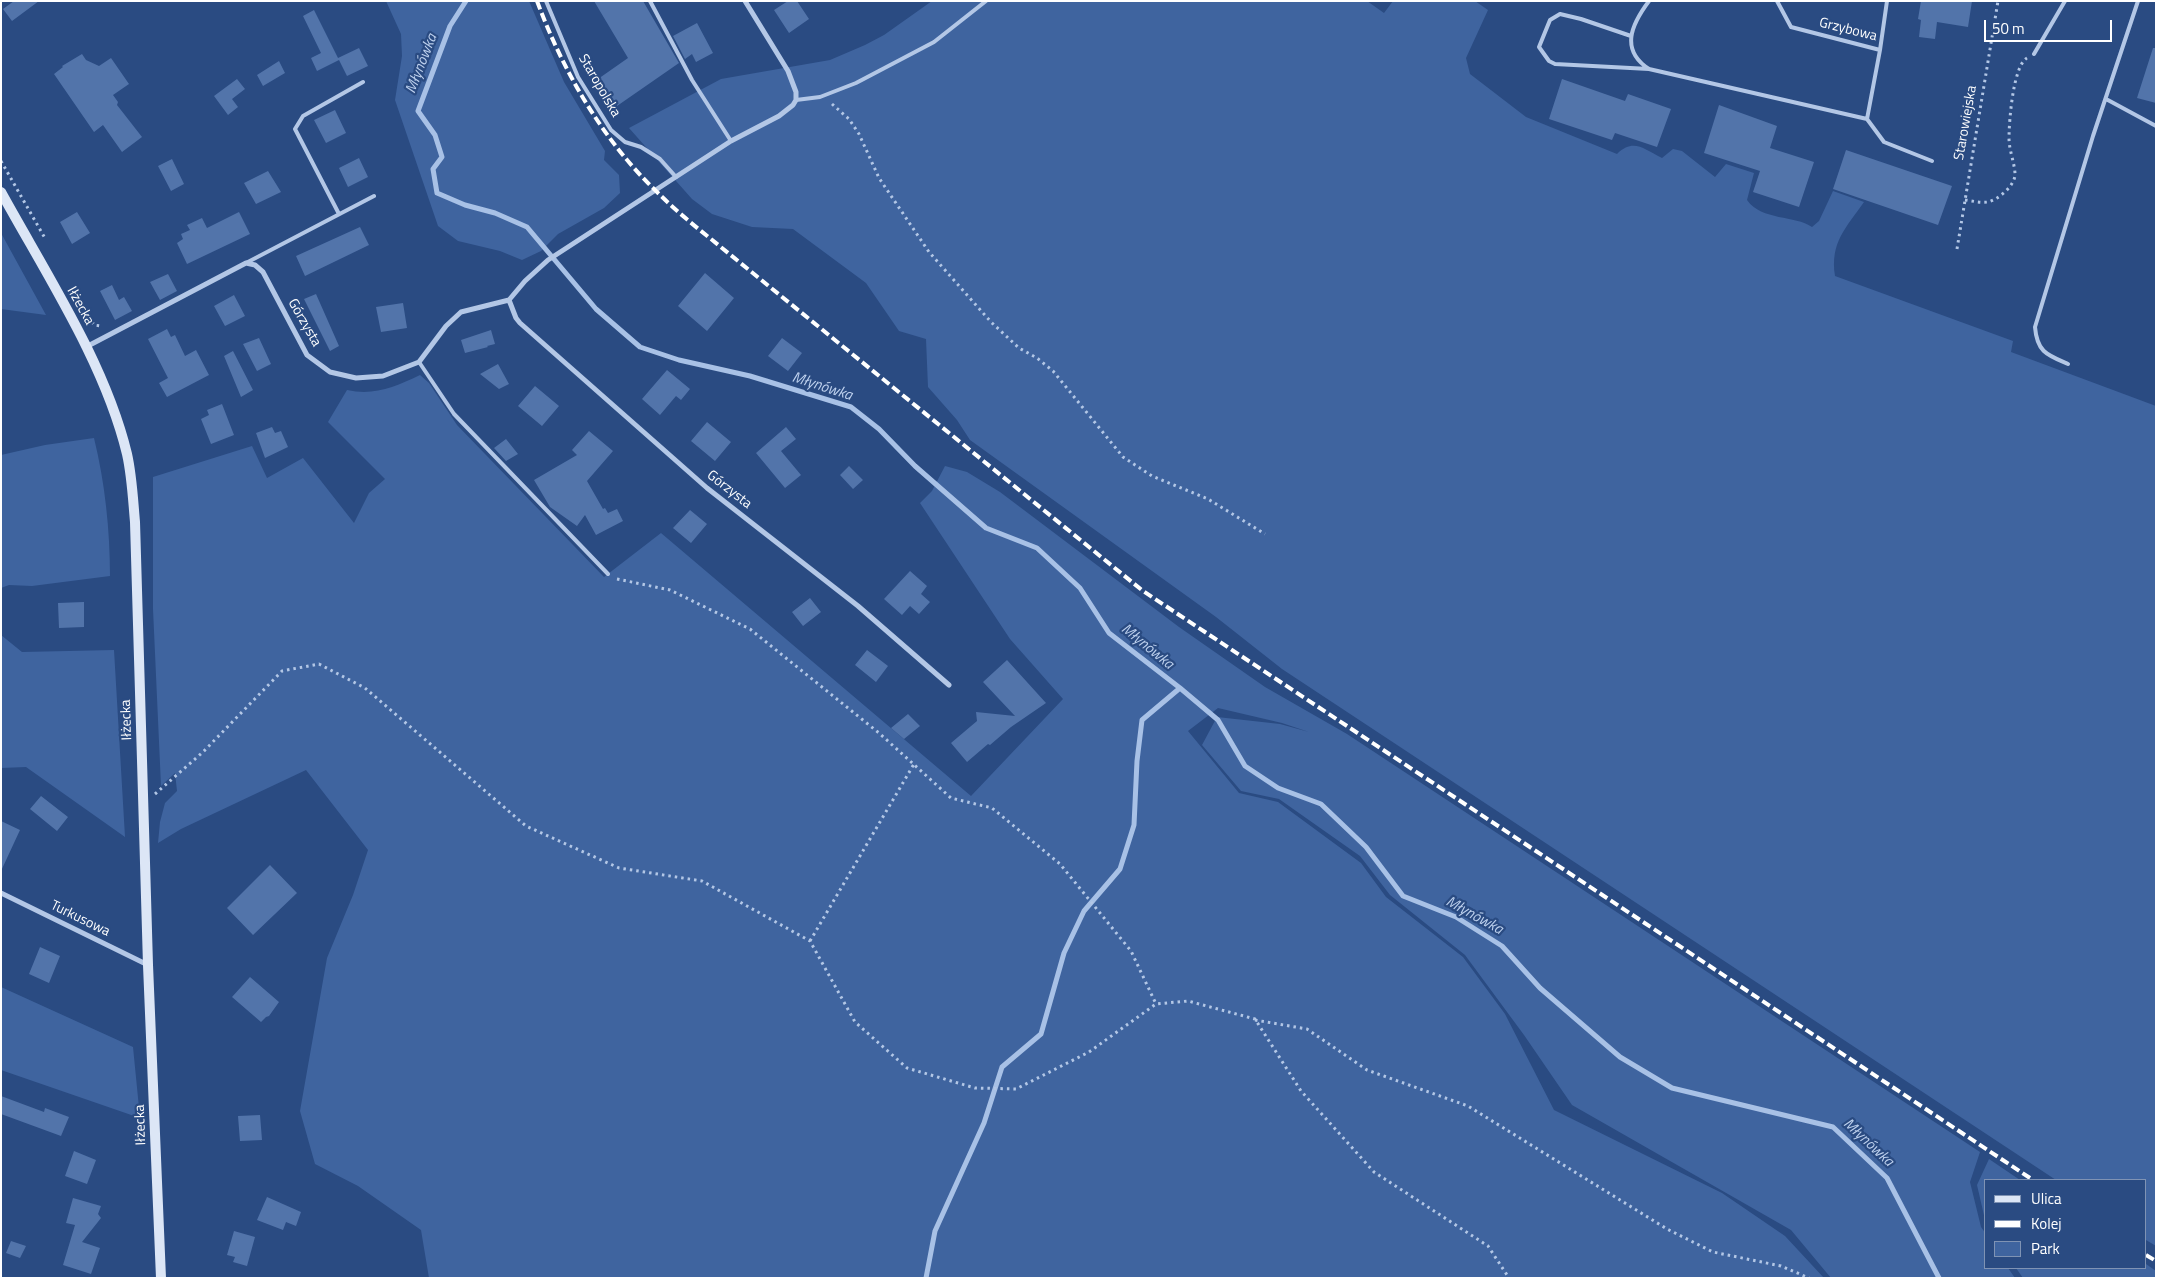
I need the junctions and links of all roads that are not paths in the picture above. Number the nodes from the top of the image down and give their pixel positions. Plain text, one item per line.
1 (546, 1) edge
2 (650, 1) edge
3 (744, 1) edge
4 (986, 1) edge
5 (1649, 1) edge
6 (1777, 1) edge
7 (1887, 1) edge
8 (2065, 1) edge
9 (2138, 1) edge
10 (1631, 36) junction
11 (1880, 50) junction
12 (2034, 54) road end
13 (1650, 69) junction
14 (363, 82) dead end
15 (796, 100) junction
16 (2106, 100) junction
17 (1867, 119) junction
18 (2156, 126) edge
19 (732, 141) junction
20 (1932, 161) dead end
21 (676, 177) junction
22 (1, 192) edge
23 (374, 196) dead end
24 (339, 214) junction
25 (246, 263) junction
26 (509, 300) junction
27 (86, 346) junction
28 (419, 362) junction
29 (2068, 364) dead end
30 (608, 574) road end
31 (949, 685) dead end
32 (1, 893) edge
33 (148, 965) junction
34 (161, 1278) edge

1 - 21 lane, Staropolska
2 - 19 lane
3 - 15 street
4 - 15 lane
5 - 10 lane
6 - 11 lane, Grzybowa
7 - 11 lane, Grzybowa
8 - 12 lane
9 - 16 lane
10 - 13 lane
10 - 13 lane
11 - 17 lane
13 - 17 lane
14 - 24 lane
15 - 19 street
16 - 18 lane
16 - 29 lane
17 - 20 lane
19 - 21 street
21 - 26 street
22 - 27 main road, Iłżecka
23 - 24 lane
24 - 25 lane
25 - 27 street
25 - 28 street, Górzysta
26 - 28 street
26 - 31 street, Górzysta
27 - 33 main road, Iłżecka
28 - 30 lane
32 - 33 street, Turkusowa
33 - 34 main road, Iłżecka

